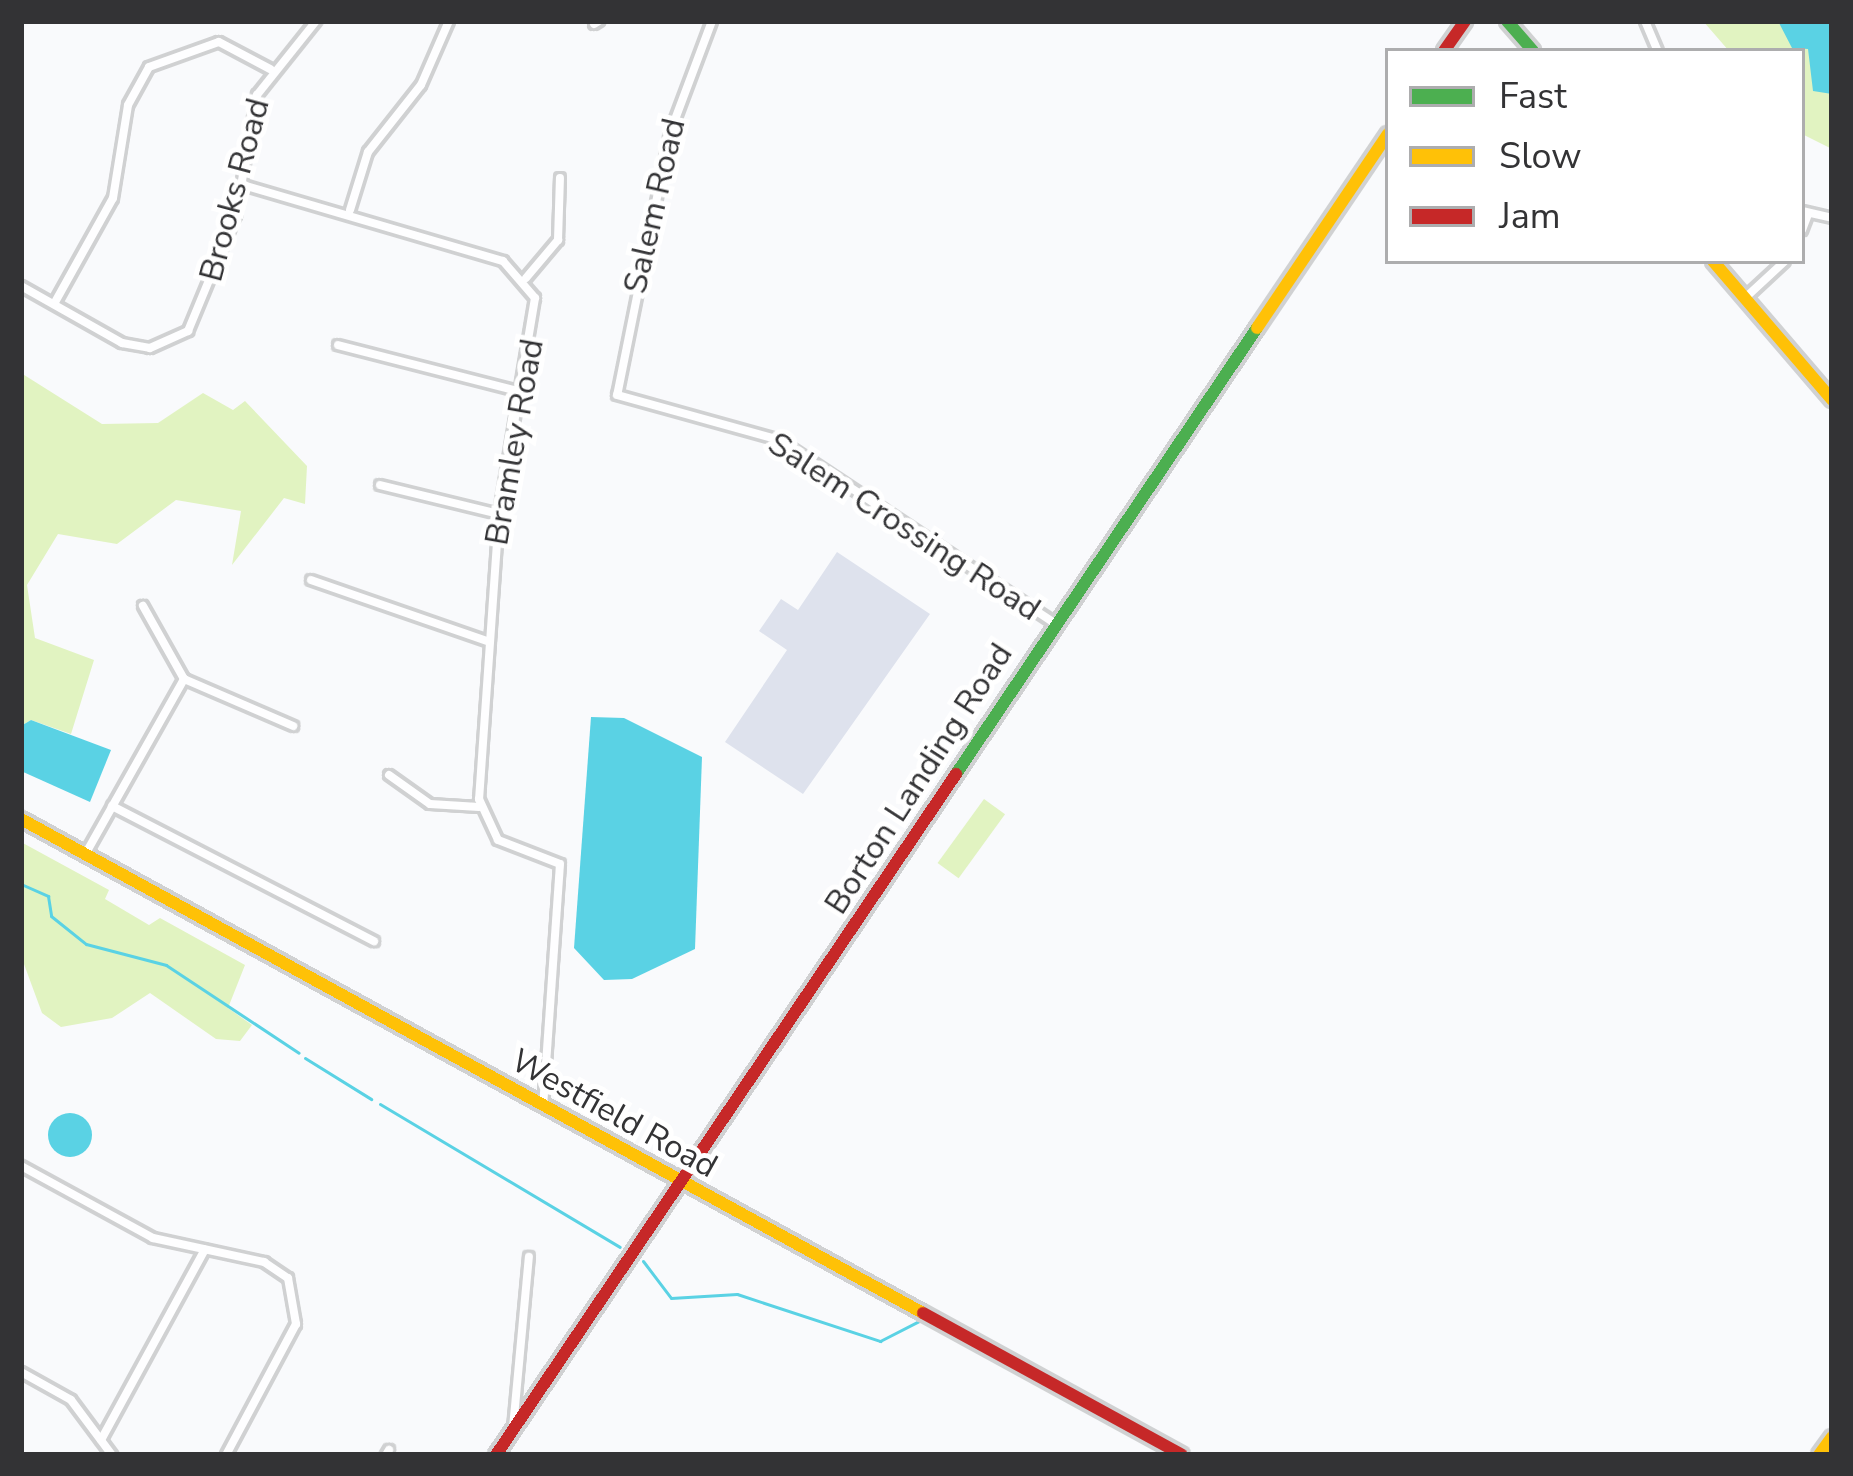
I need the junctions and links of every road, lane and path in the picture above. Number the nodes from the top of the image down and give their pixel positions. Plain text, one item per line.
1 (316, 21) edge
2 (449, 21) edge
3 (712, 21) edge
4 (1465, 21) edge
5 (1507, 21) edge
6 (1446, 48) edge
7 (1530, 48) edge
8 (271, 69) junction
9 (1385, 138) edge
10 (560, 178) dead end
11 (243, 185) junction
12 (350, 210) junction
13 (1805, 212) edge
14 (1832, 218) edge
15 (1717, 264) edge
16 (1782, 264) edge
17 (526, 278) junction
18 (21, 286) edge
19 (1745, 298) junction
20 (54, 304) junction
21 (338, 344) dead end
22 (521, 392) junction
23 (617, 395) joint
24 (1832, 400) edge
25 (380, 485) dead end
26 (499, 514) junction
27 (311, 580) dead end
28 (143, 606) dead end
29 (1054, 623) junction
30 (488, 641) junction
31 (184, 680) junction
32 (293, 725) dead end
33 (389, 775) dead end
34 (112, 806) junction
35 (479, 807) junction
36 (21, 819) edge
37 (86, 853) junction
38 (374, 941) dead end
39 (543, 1105) junction
40 (21, 1166) edge
41 (683, 1183) junction
42 (205, 1249) junction
43 (529, 1257) dead end
44 (21, 1372) edge
45 (513, 1430) junction
46 (1832, 1437) edge
47 (101, 1440) junction
48 (112, 1455) edge
49 (226, 1455) edge
50 (496, 1455) edge
51 (1182, 1455) edge
52 (1820, 1455) edge

1 - 8 street, Brooks Road
2 - 12 street
3 - 23 street, Salem Road
4 - 6 street
5 - 7 street
8 - 11 street, Brooks Road
8 - 20 street
9 - 29 street, Borton Landing Road
10 - 17 street
11 - 12 street
11 - 20 street, Brooks Road
12 - 17 street
13 - 14 street
15 - 19 street
16 - 19 street
17 - 22 street, Bramley Road
18 - 20 street, Brooks Road
19 - 24 street
21 - 22 street
22 - 26 street, Bramley Road
23 - 29 street, Salem Crossing Road
25 - 26 street
26 - 30 street, Bramley Road
27 - 30 street
28 - 31 street
29 - 41 street, Borton Landing Road
30 - 35 street, Bramley Road
31 - 32 street
31 - 34 street
33 - 35 street
34 - 37 street
34 - 38 street
35 - 39 street
36 - 37 street, Westfield Road
37 - 39 street, Westfield Road
39 - 41 street, Westfield Road
40 - 42 street
41 - 45 street, Borton Landing Road
41 - 51 street, Westfield Road
42 - 47 street
42 - 49 street
43 - 45 street
44 - 47 street
45 - 50 street, Borton Landing Road
46 - 52 street
47 - 48 street

